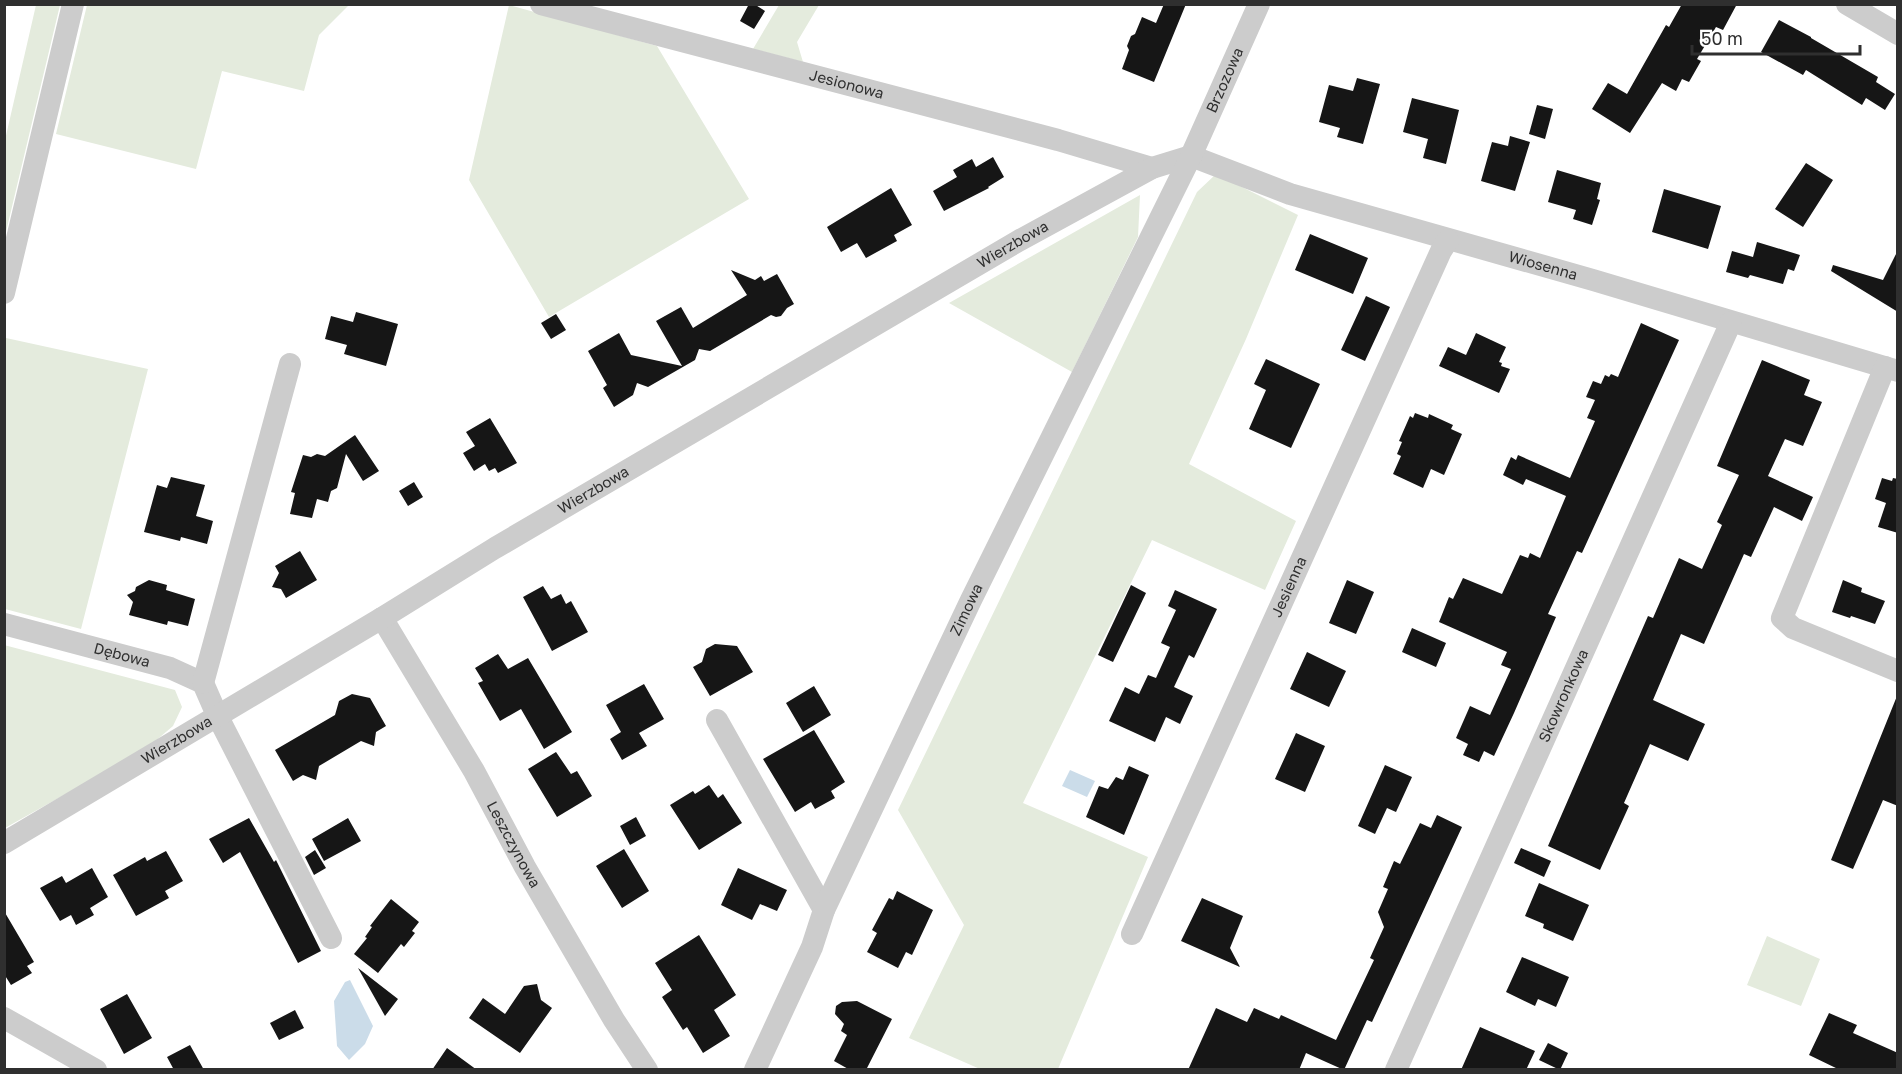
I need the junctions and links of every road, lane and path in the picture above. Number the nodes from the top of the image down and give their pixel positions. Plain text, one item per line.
1 (73, 4) edge
2 (1259, 4) edge
3 (1847, 4) edge
4 (542, 5) edge
5 (1898, 34) edge
6 (1191, 156) junction
7 (1152, 168) junction
8 (1448, 240) junction
9 (4, 293) edge
10 (1731, 322) junction
11 (290, 364) dead end
12 (1891, 369) edge
13 (382, 618) junction
14 (4, 624) edge
15 (1898, 671) edge
16 (203, 683) junction
17 (217, 715) junction
18 (717, 720) dead end
19 (4, 843) edge
20 (824, 910) junction
21 (1132, 934) dead end
22 (331, 938) dead end
23 (4, 1018) edge
24 (96, 1070) edge
25 (646, 1070) edge
26 (755, 1070) edge
27 (1396, 1070) edge

1 - 9 street
2 - 6 street, Brzozowa
3 - 5 street
4 - 7 street, Jesionowa
6 - 7 street, Wierzbowa
6 - 8 street, Wiosenna
6 - 20 street, Zimowa
7 - 13 street, Wierzbowa
8 - 10 street, Wiosenna
8 - 21 street, Jesienna
10 - 12 street, Wiosenna
10 - 27 street, Skowronkowa
11 - 16 street
12 - 15 street
13 - 17 street, Wierzbowa
13 - 25 street, Leszczynowa
14 - 16 street, Dębowa
16 - 17 street
17 - 19 street, Wierzbowa
17 - 22 street
18 - 20 street
20 - 26 street, Zimowa
23 - 24 street

